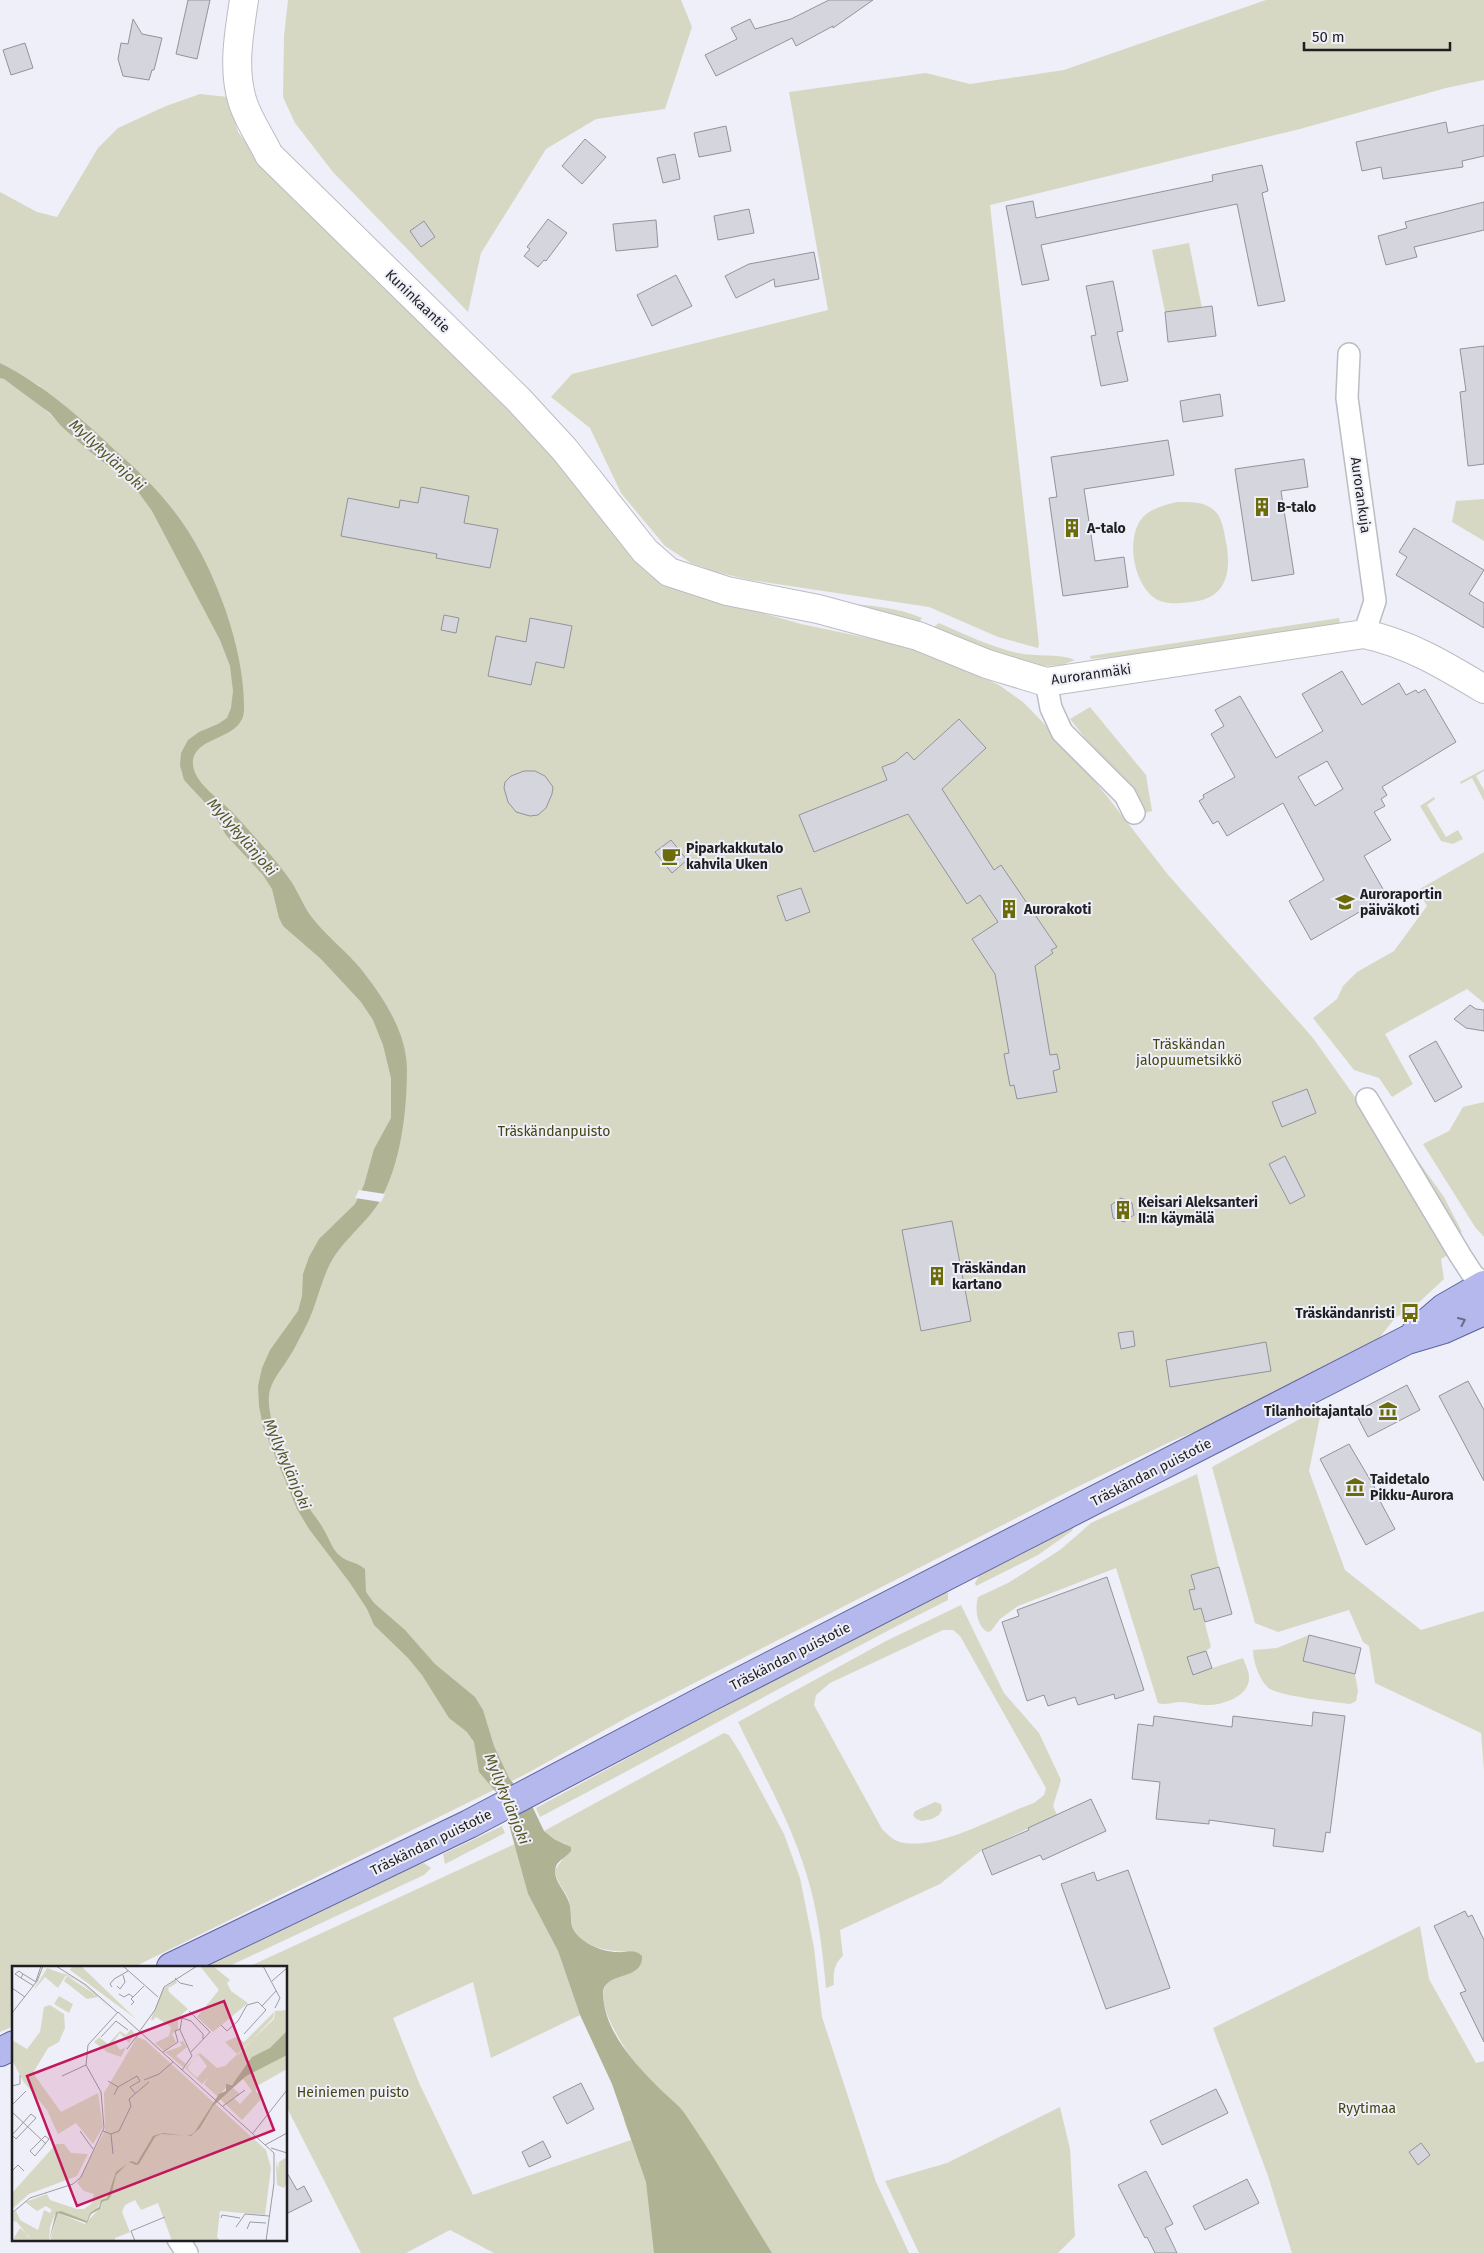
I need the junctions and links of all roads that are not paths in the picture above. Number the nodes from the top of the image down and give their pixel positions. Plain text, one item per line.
1 (244, 0) edge
2 (1349, 354) dead end
3 (669, 572) joint
4 (1364, 634) junction
5 (1046, 682) junction
6 (1484, 689) edge
7 (1134, 813) dead end
8 (1367, 1099) dead end
9 (1484, 1284) edge
10 (1484, 1311) edge
11 (1407, 1340) junction
12 (173, 1966) edge
13 (12, 2046) edge
14 (0, 2052) edge
15 (179, 2240) edge
16 (187, 2253) edge

1 - 3 main road, Kuninkaantie
2 - 4 street, Aurorankuja
3 - 5 main road, Auroranmäki
4 - 5 main road, Auroranmäki
4 - 6 main road, Auroranmäki
5 - 7 street
8 - 9 street
9 - 11 main road, Träskändan puistotie
11 -> 10 main road, Träskändan puistotie
11 - 12 main road, Träskändan puistotie
13 - 14 main road
15 - 16 street

